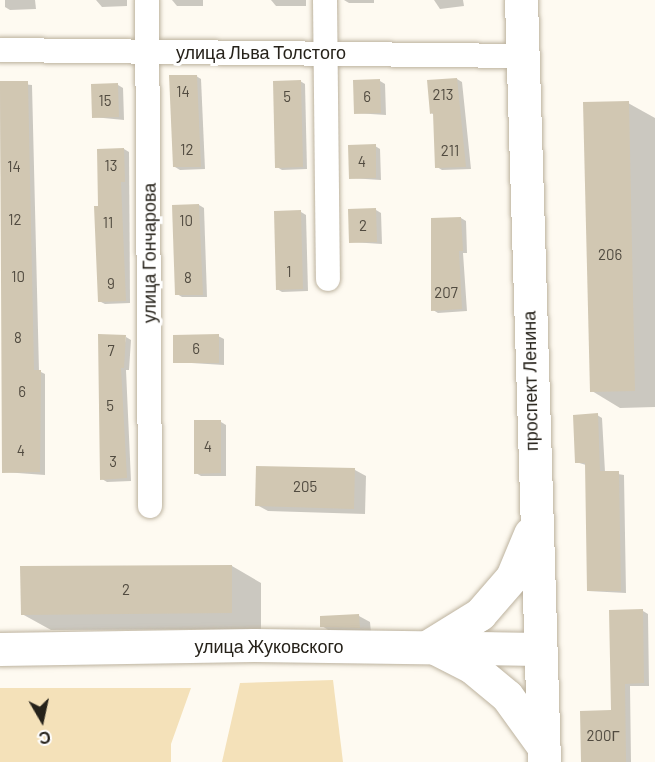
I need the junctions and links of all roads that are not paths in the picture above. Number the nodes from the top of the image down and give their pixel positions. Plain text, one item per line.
1 (147, 0) edge
2 (325, 0) edge
3 (521, 0) edge
4 (0, 50) edge
5 (148, 51) junction
6 (325, 52) junction
7 (521, 56) junction
8 (328, 279) dead end
9 (150, 506) dead end
10 (534, 526) junction
11 (430, 645) junction
12 (0, 649) edge
13 (538, 649) junction
14 (543, 754) edge

1 - 5 street, улица Гончарова
2 - 6 street
3 - 7 street, проспект Ленина
4 - 5 street, улица Льва Толстого
5 - 6 street, улица Льва Толстого
5 - 9 street, улица Гончарова
6 - 7 street, улица Льва Толстого
6 - 8 street
7 - 10 street, проспект Ленина
10 - 11 street
10 - 13 street, проспект Ленина
11 - 12 street, улица Жуковского
11 - 13 street, улица Жуковского
11 - 14 street
13 - 14 street, проспект Ленина

